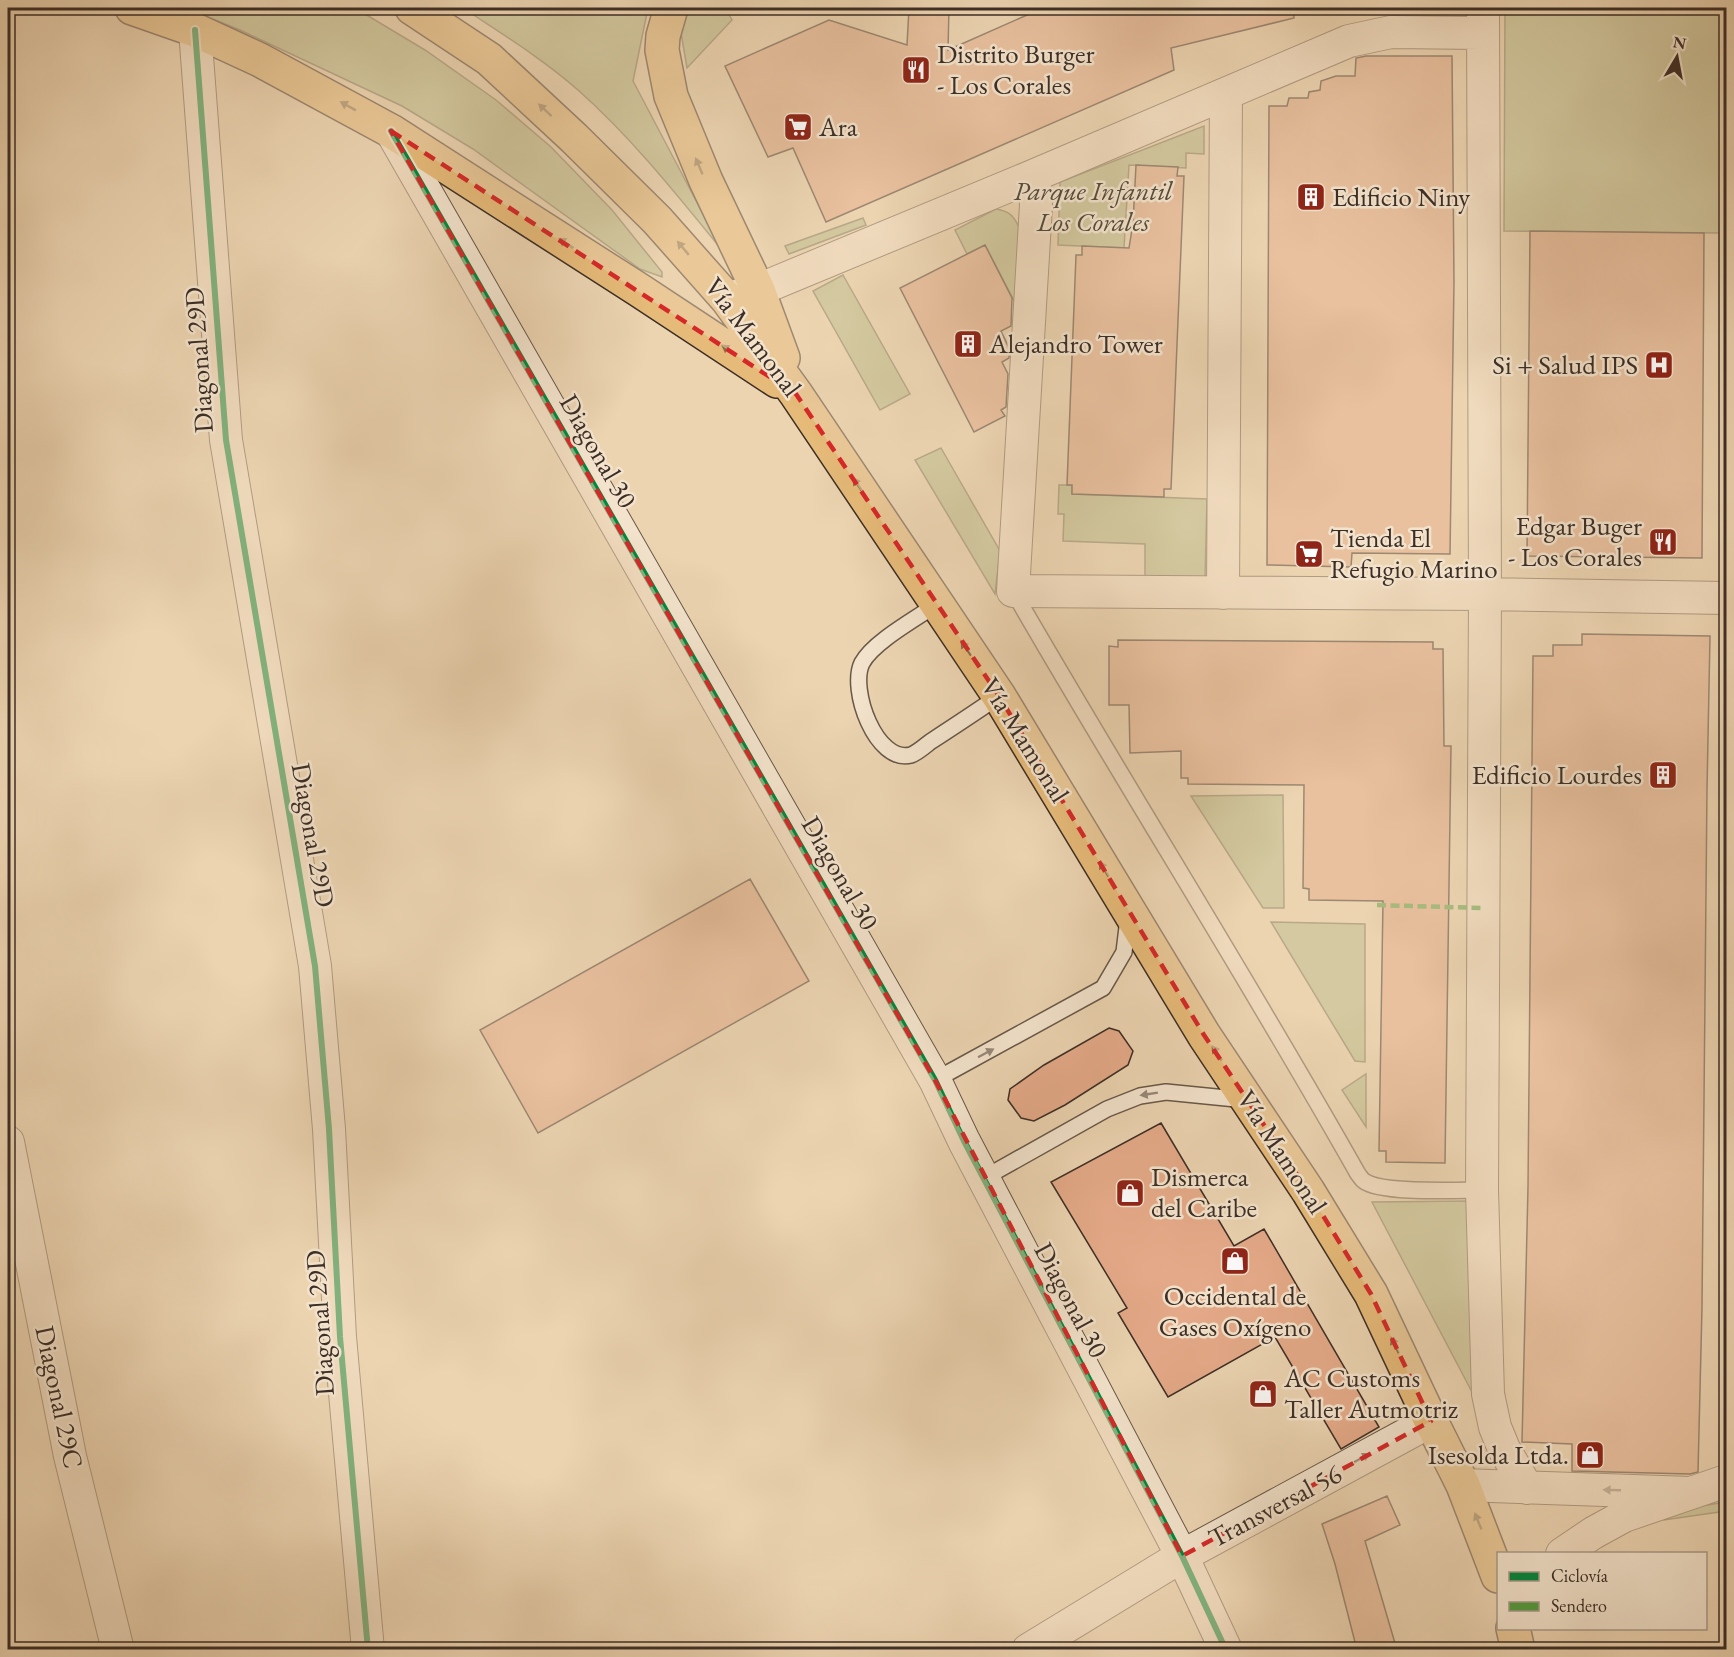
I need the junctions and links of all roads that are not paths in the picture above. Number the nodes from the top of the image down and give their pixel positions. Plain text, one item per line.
1 (132, 8) edge
2 (412, 8) edge
3 (671, 8) edge
4 (1483, 20) edge
5 (195, 30) junction
6 (1226, 95) junction
7 (391, 130) junction
8 (1028, 178) junction
9 (758, 290) junction
10 (727, 300) junction
11 (796, 394) junction
12 (1013, 591) junction
13 (1223, 593) junction
14 (1485, 594) junction
15 (1726, 598) edge
16 (937, 604) junction
17 (999, 696) junction
18 (1130, 911) junction
19 (934, 1080) junction
20 (1249, 1100) junction
21 (8, 1142) edge
22 (984, 1178) junction
23 (1482, 1190) junction
24 (1431, 1421) junction
25 (1726, 1481) edge
26 (1463, 1485) junction
27 (1527, 1488) junction
28 (1691, 1492) junction
29 (1565, 1552) edge
30 (1182, 1556) junction
31 (1497, 1573) edge
32 (1514, 1630) edge
33 (118, 1650) edge
34 (368, 1650) edge
35 (1028, 1650) edge
36 (1226, 1650) edge
37 (1518, 1650) edge

1 - 5 main road
10 -> 2 main road, Vía Mamonal
9 -> 3 main road
4 - 6 street
4 - 14 street
7 -> 5 main road
5 - 34 street, Diagonal 29D
6 - 8 street
6 - 13 street
11 -> 7 main road
7 - 19 street, Diagonal 30
8 - 9 street
8 - 12 street
9 - 10 street
9 - 11 main road
10 - 11 main road, Vía Mamonal
16 -> 11 main road, Vía Mamonal
12 - 13 street
12 - 23 lane
13 - 14 street
14 - 15 street
14 - 23 street
17 -> 16 main road, Vía Mamonal
16 - 17 lane
18 -> 17 main road, Vía Mamonal
19 -> 18 lane
20 -> 18 main road, Vía Mamonal
19 - 22 street, Diagonal 30
20 -> 22 lane
24 -> 20 main road, Vía Mamonal
21 - 33 street, Diagonal 29C
22 - 30 street, Diagonal 30
23 - 27 street
24 - 26 main road, Vía Mamonal
30 -> 24 street, Transversal 56
25 - 28 street
26 - 27 street
31 -> 26 main road, Vía Mamonal
28 -> 27 street
28 - 29 street
30 - 35 street, Transversal 56
30 - 36 street, Diagonal 30
32 - 37 main road

